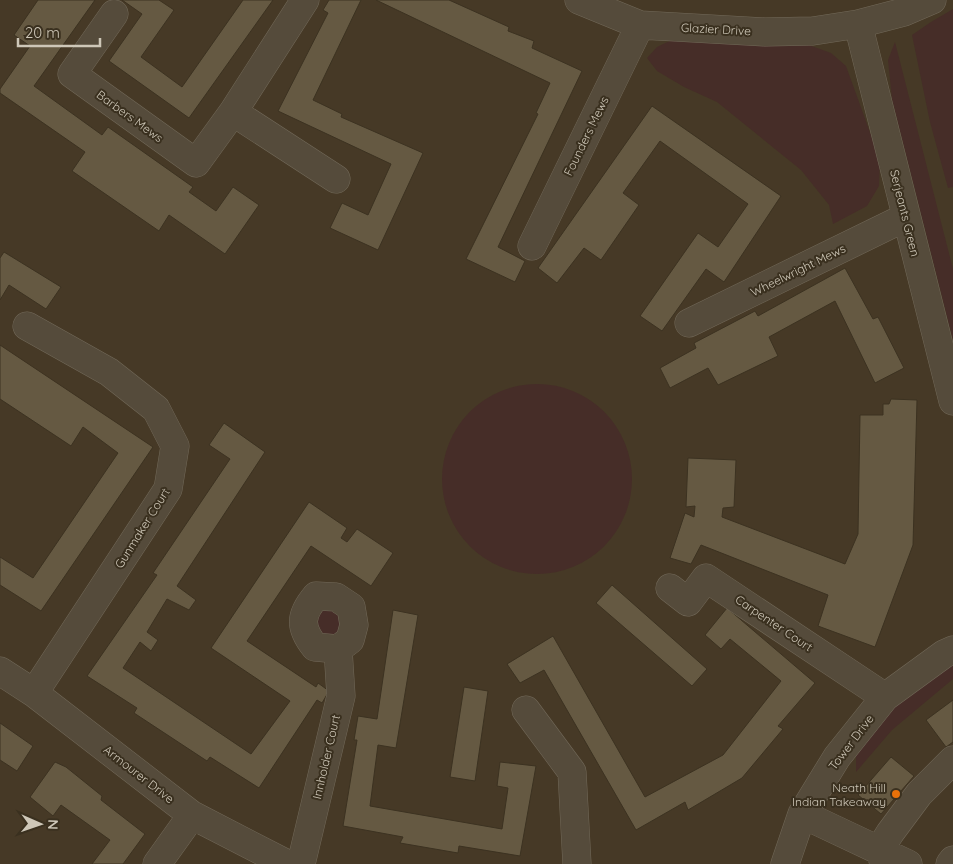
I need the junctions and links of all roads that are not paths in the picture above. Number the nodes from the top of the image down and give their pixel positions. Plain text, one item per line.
1 (305, 0) edge
2 (579, 0) edge
3 (932, 0) edge
4 (114, 14) dead end
5 (858, 24) junction
6 (640, 25) junction
7 (233, 112) junction
8 (336, 178) dead end
9 (906, 217) junction
10 (532, 246) dead end
11 (689, 323) dead end
12 (26, 326) dead end
13 (953, 401) edge
14 (670, 588) dead end
15 (338, 649) dead end
16 (953, 650) edge
17 (0, 671) edge
18 (34, 693) junction
19 (885, 698) junction
20 (526, 710) dead end
21 (953, 760) edge
22 (802, 814) junction
23 (192, 815) junction
24 (882, 857) edge
25 (953, 860) edge
26 (157, 864) edge
27 (287, 864) edge
28 (301, 864) edge
29 (577, 864) edge
30 (785, 864) edge
31 (908, 864) edge
32 (950, 864) edge

1 - 7 street, Barbers Mews
2 - 6 street, Glazier Drive
3 - 5 street, Glazier Drive
4 - 7 street, Barbers Mews
5 - 6 street, Glazier Drive
5 - 9 street, Serjeants Green
6 - 10 street, Founders Mews
7 - 8 street
9 - 11 street, Wheelwright Mews
9 - 13 street, Serjeants Green
12 - 18 street, Gunmaker Court
14 - 19 street, Carpenter Court
15 - 28 street, Innholder Court
16 - 19 street, Tower Drive
17 - 18 street, Armourer Drive
18 - 23 street, Armourer Drive
19 - 22 street, Tower Drive
20 - 29 street
21 - 24 street
22 - 24 street
22 - 30 street, Tower Drive
23 - 26 street
23 - 27 street, Armourer Drive
24 - 31 street
25 - 32 street

